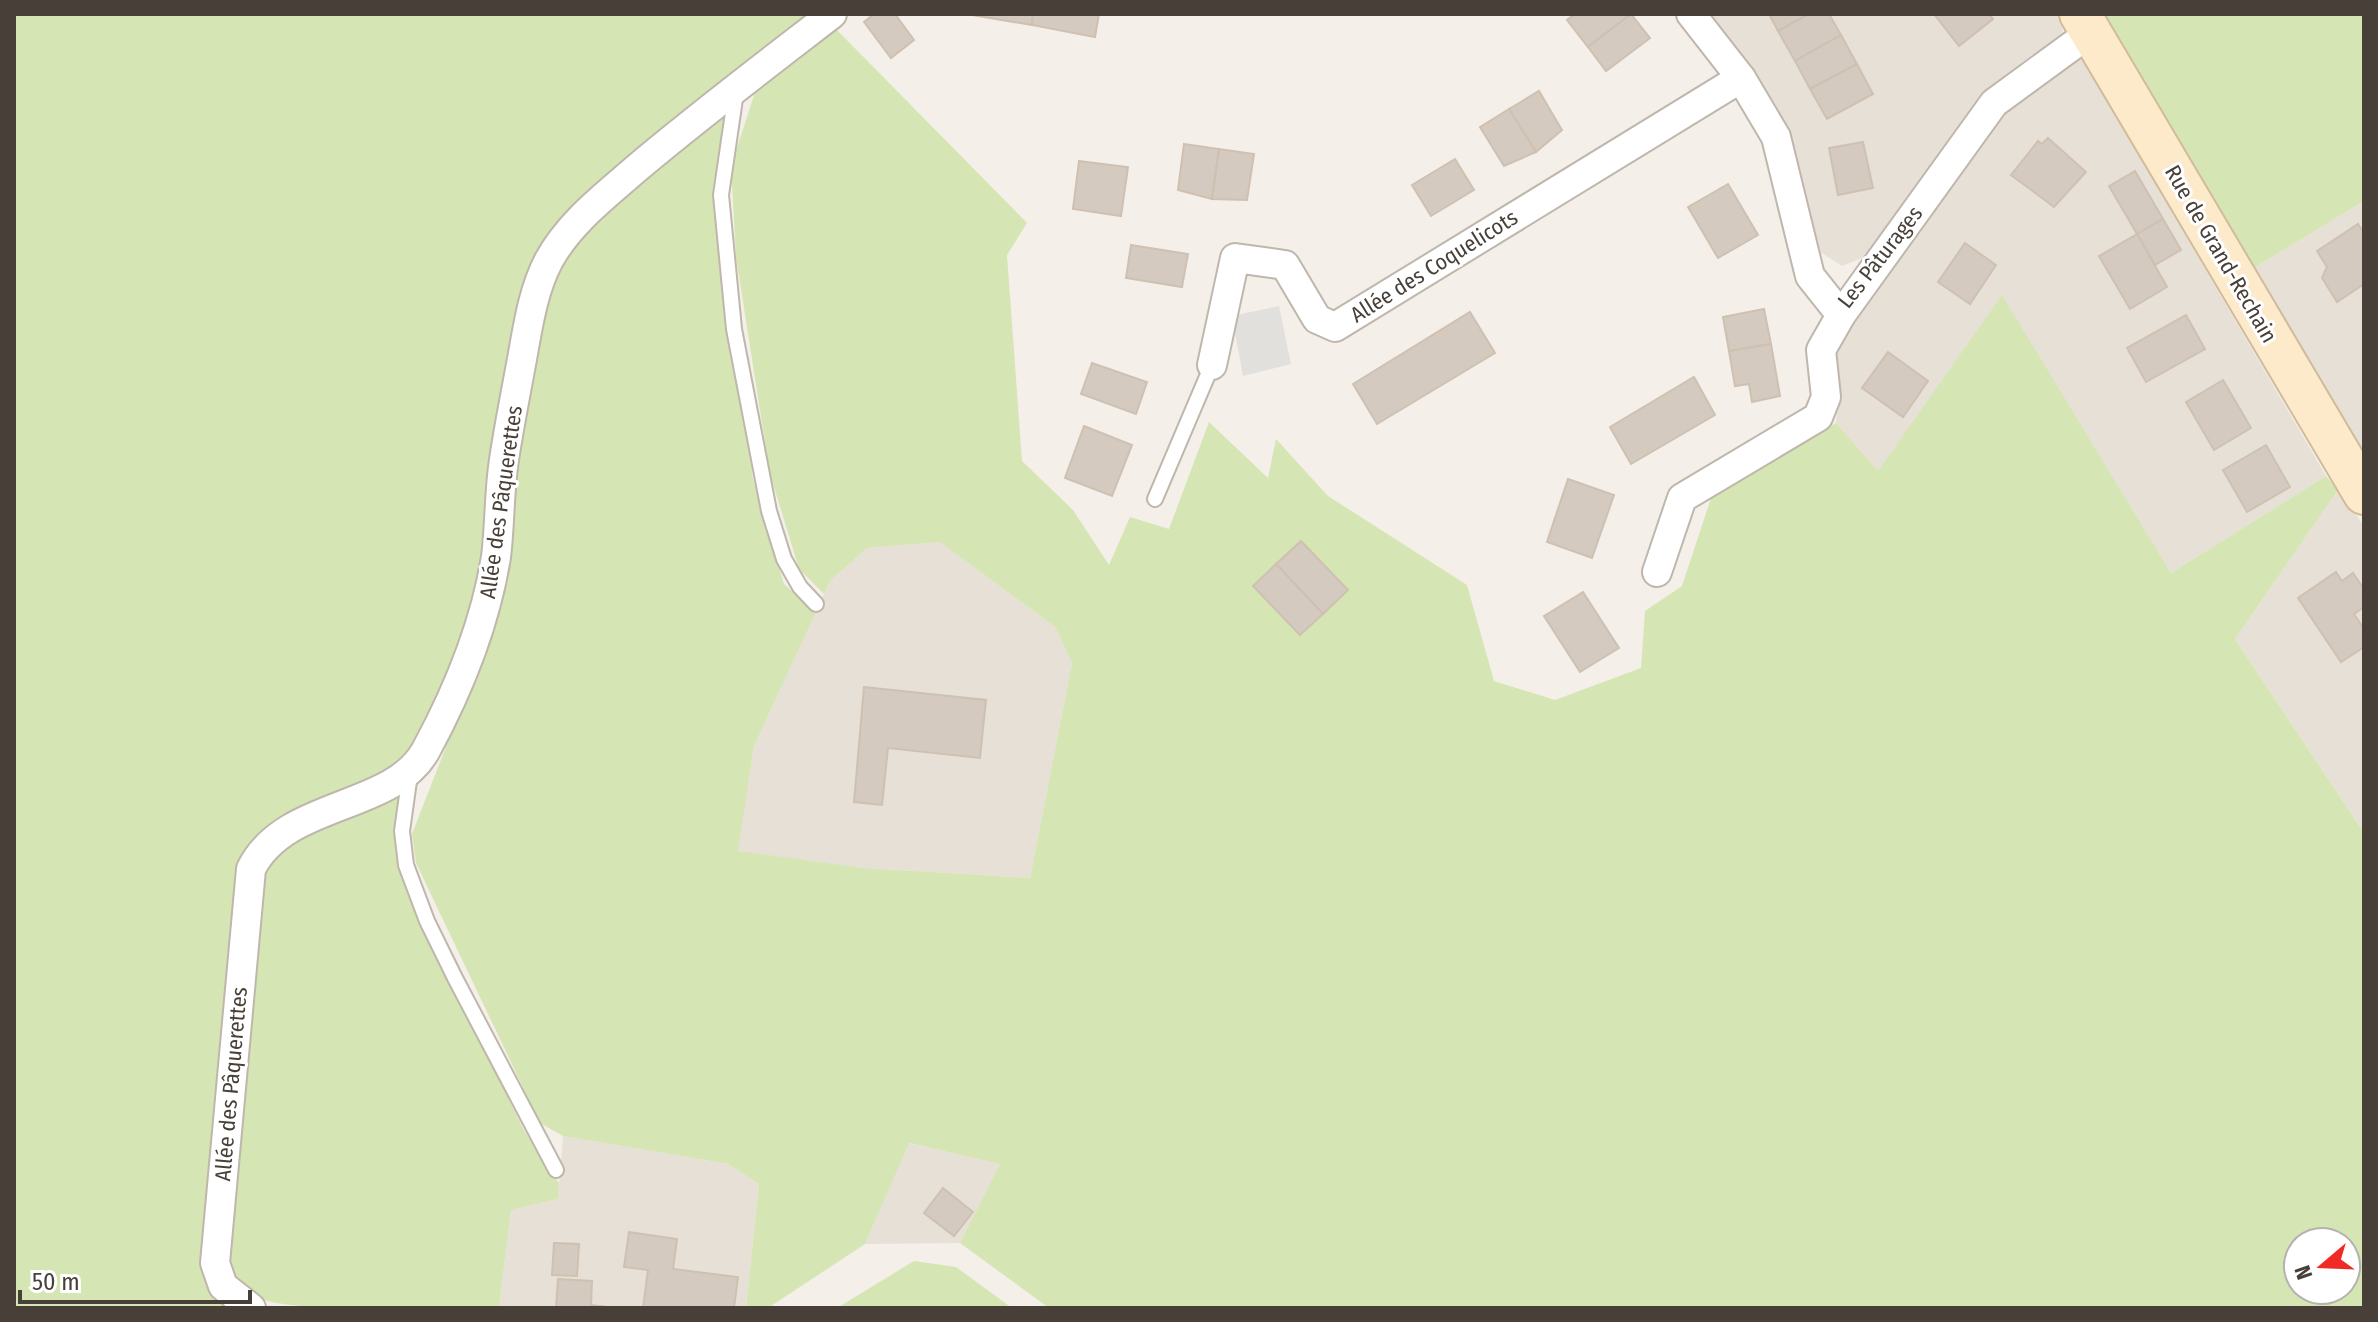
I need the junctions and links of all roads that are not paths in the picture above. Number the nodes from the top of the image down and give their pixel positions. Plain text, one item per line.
1 (1691, 14) edge
2 (822, 22) edge
3 (2085, 23) edge
4 (1741, 78) junction
5 (737, 88) junction
6 (1841, 315) junction
7 (1212, 365) joint
8 (2364, 492) edge
9 (1155, 499) dead end
10 (1657, 572) dead end
11 (816, 604) dead end
12 (410, 774) junction
13 (556, 1170) dead end
14 (251, 1308) edge

1 - 4 street, Les Pâturages
2 - 5 street, Allée des Pâquerettes
3 - 6 street, Les Pâturages
3 - 8 street, Rue de Grand-Rechain
4 - 6 street, Les Pâturages
4 - 7 street, Allée des Coquelicots
5 - 11 lane
5 - 12 street, Allée des Pâquerettes
6 - 10 street
7 - 9 lane
12 - 13 lane
12 - 14 street, Allée des Pâquerettes

